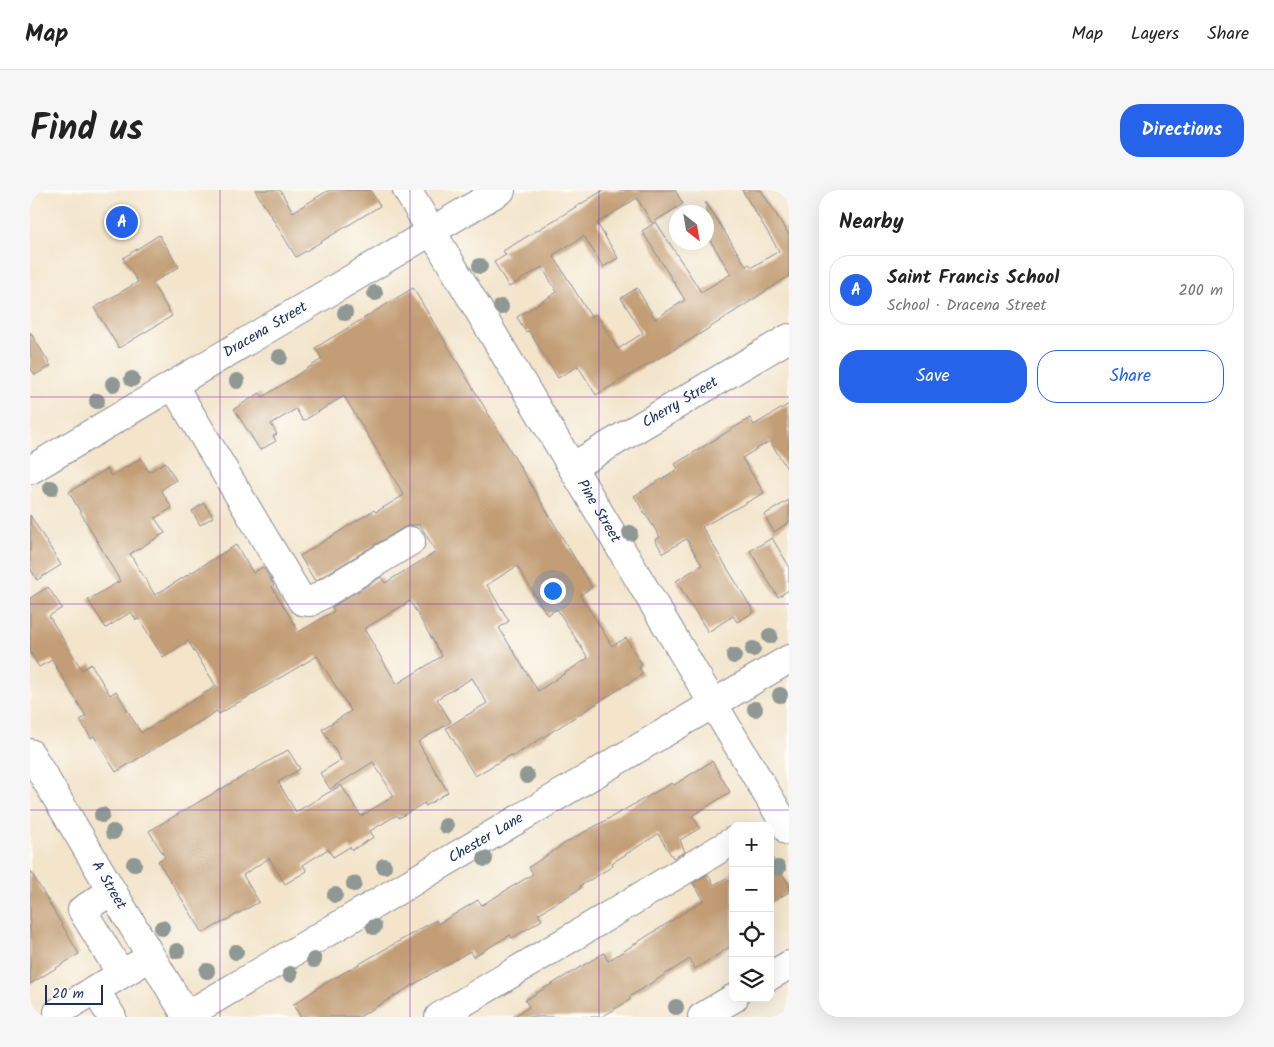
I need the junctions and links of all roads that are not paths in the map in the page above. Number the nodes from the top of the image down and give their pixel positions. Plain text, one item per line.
1 (407, 190) edge
2 (501, 190) edge
3 (432, 231) junction
4 (789, 338) edge
5 (173, 385) junction
6 (572, 467) junction
7 (30, 470) edge
8 (411, 542) dead end
9 (789, 659) edge
10 (713, 704) junction
11 (30, 753) edge
12 (775, 824) edge
13 (729, 843) edge
14 (112, 891) junction
15 (151, 956) junction
16 (789, 965) edge
17 (121, 974) junction
18 (774, 974) edge
19 (95, 990) junction
20 (729, 1001) edge
21 (58, 1012) dead end
22 (186, 1016) edge
23 (112, 1017) edge
24 (439, 1017) edge
25 (702, 1017) edge

1 - 3 street, Pine Street
2 - 3 street, Dracena Street
3 - 5 street, Dracena Street
3 - 6 street, Pine Street
4 - 6 street, Cherry Street
5 - 7 street, Dracena Street
5 - 8 street
6 - 10 street, Pine Street
9 - 10 street, Chester Lane
10 - 12 street, Pine Street
10 - 22 street, Chester Lane
11 - 14 street, A Street
13 - 24 street
14 - 15 street, A Street
14 - 17 street
15 - 17 street
15 - 22 street, A Street
16 - 18 street
17 - 19 street
19 - 21 street
19 - 23 street
20 - 25 street

